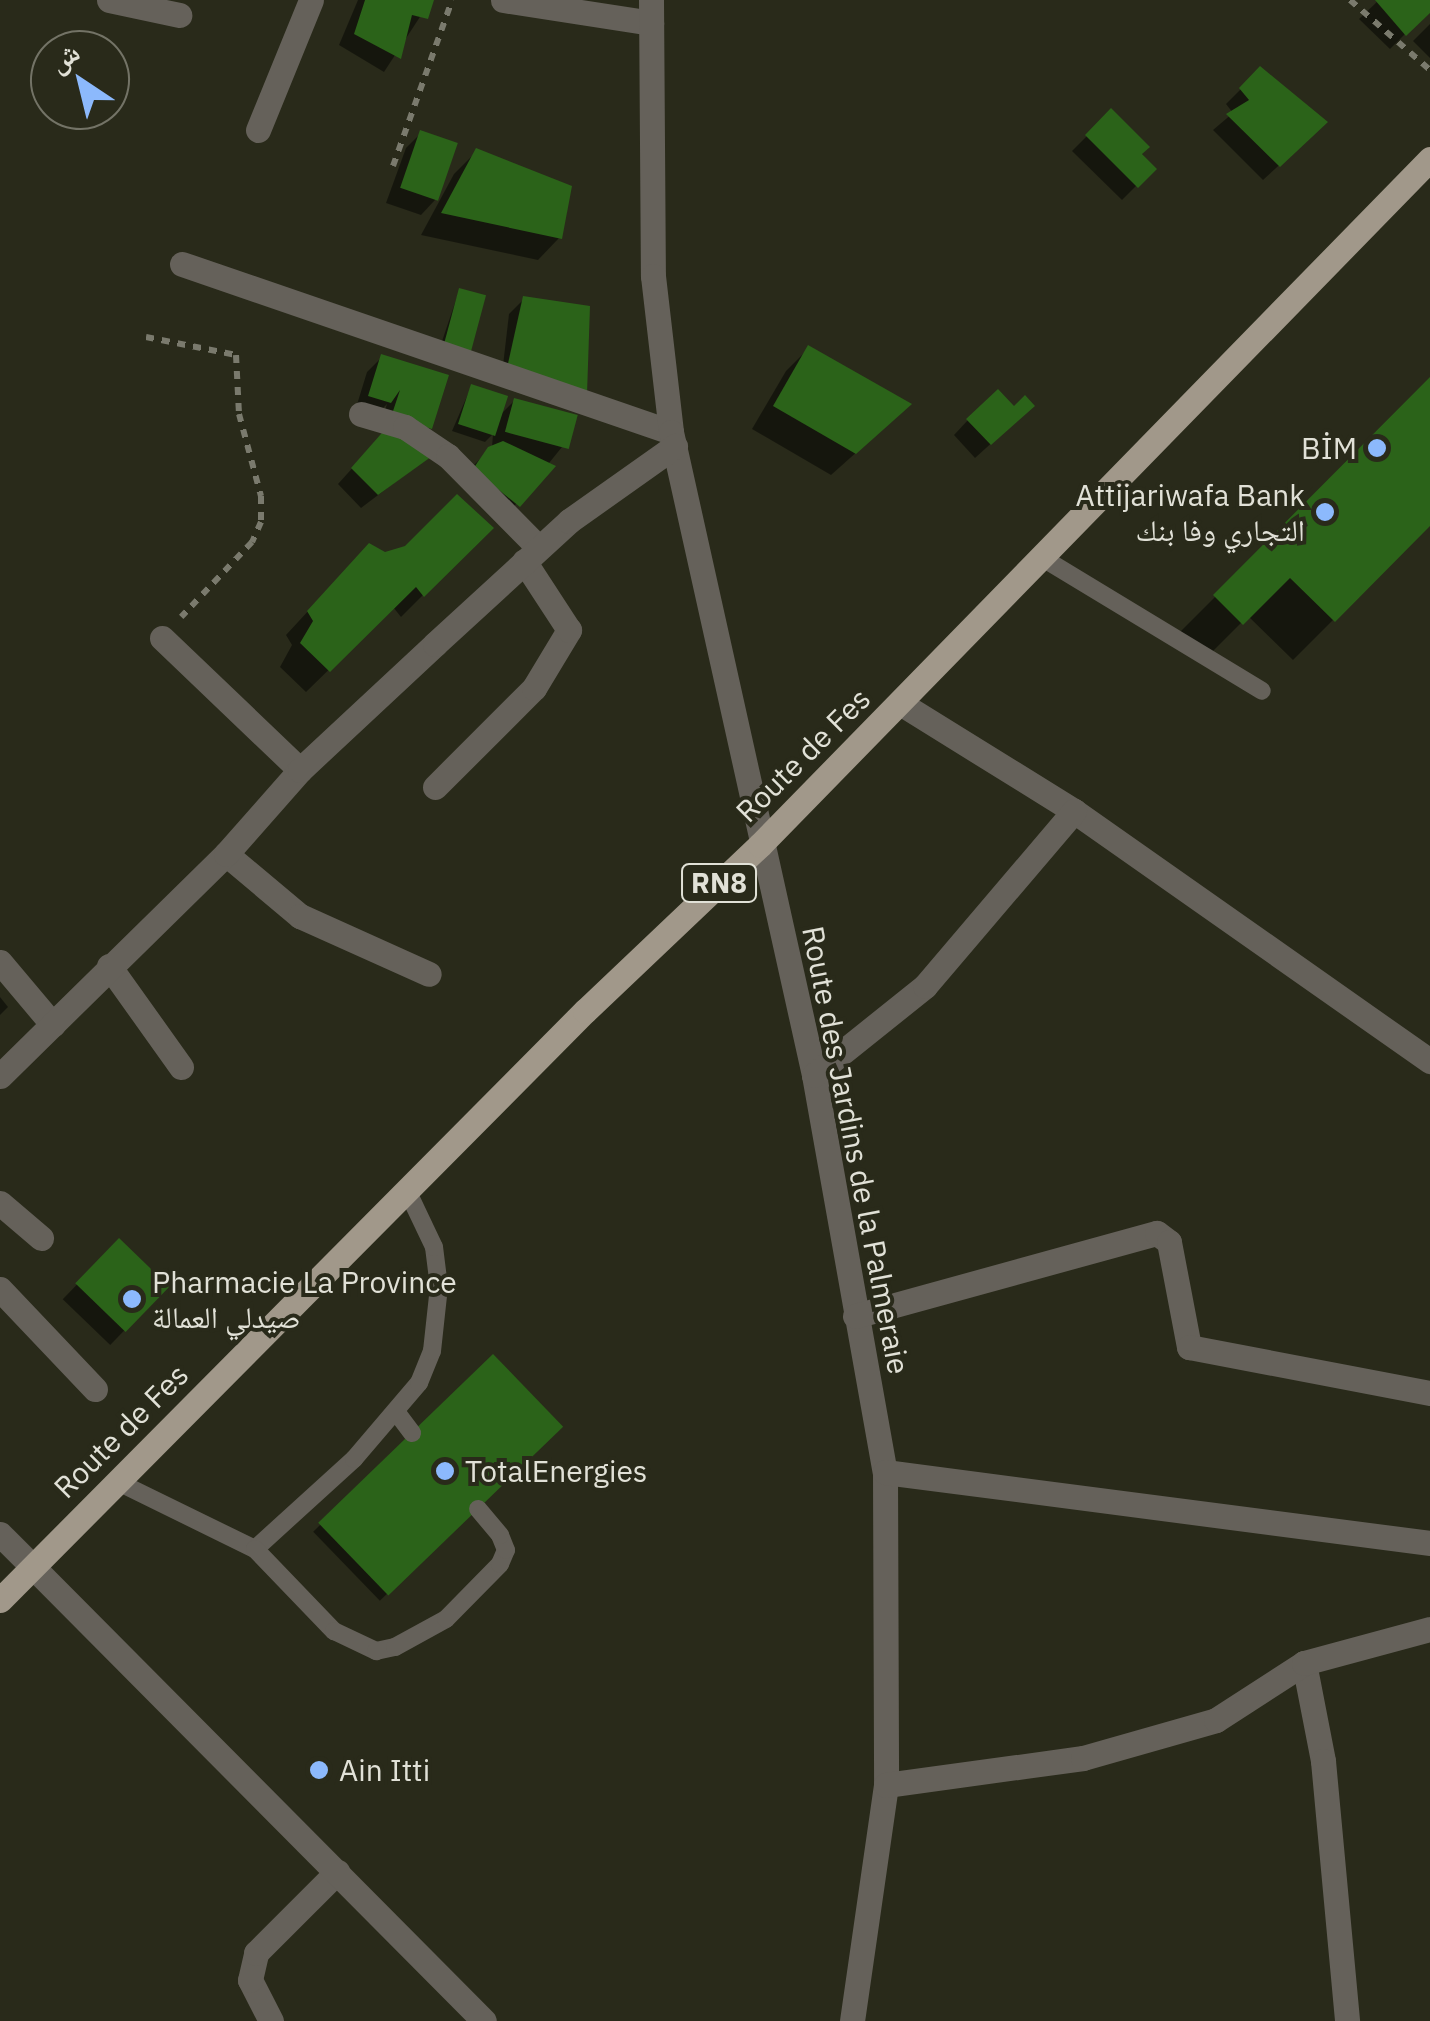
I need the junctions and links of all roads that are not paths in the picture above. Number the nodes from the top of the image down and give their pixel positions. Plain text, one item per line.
1 (110, 0) edge
2 (310, 0) edge
3 (503, 0) edge
4 (651, 11) edge
5 (179, 15) dead end
6 (258, 130) dead end
7 (1430, 158) edge
8 (182, 264) dead end
9 (362, 414) dead end
10 (673, 439) junction
11 (532, 554) junction
12 (1041, 558) junction
13 (162, 638) road end
14 (1262, 692) dead end
15 (900, 702) junction
16 (300, 770) junction
17 (435, 787) dead end
18 (1074, 811) junction
19 (760, 845) junction
20 (226, 854) junction
21 (0, 962) edge
22 (109, 966) junction
23 (428, 974) dead end
24 (53, 1024) junction
25 (1430, 1061) edge
26 (181, 1067) dead end
27 (814, 1075) junction
28 (0, 1076) edge
29 (406, 1188) junction
30 (0, 1204) edge
31 (41, 1238) dead end
32 (0, 1289) edge
33 (856, 1316) junction
34 (95, 1389) dead end
35 (1430, 1394) edge
36 (397, 1413) junction
37 (412, 1432) dead end
38 (886, 1472) junction
39 (118, 1482) junction
40 (478, 1509) dead end
41 (0, 1534) edge
42 (1430, 1544) edge
43 (255, 1548) junction
44 (32, 1566) junction
45 (0, 1600) edge
46 (1430, 1629) edge
47 (1304, 1664) junction
48 (886, 1785) junction
49 (337, 1872) junction
50 (271, 2021) edge
51 (484, 2021) edge
52 (852, 2021) edge
53 (1347, 2021) edge

1 - 5 street
2 - 6 street
3 - 4 street
4 - 10 street, Route des Jardins de la Palmeraie
7 - 12 main road, Route de Fes / RN8
8 - 10 street
9 - 11 street
10 - 11 street
10 - 19 street, Route des Jardins de la Palmeraie
11 - 16 street
11 - 17 street
12 - 14 lane
12 - 15 main road, Route de Fes / RN8
13 - 16 street
15 - 18 street
15 - 19 main road, Route de Fes / RN8
16 - 20 street
18 - 25 street
18 - 27 street
19 - 27 street, Route des Jardins de la Palmeraie
19 - 29 main road, Route de Fes / RN8
20 - 22 street
20 - 23 street
21 - 24 street
22 - 24 street
22 - 26 street
24 - 28 street
27 - 33 street, Route des Jardins de la Palmeraie
29 - 36 lane
29 - 39 main road, Route de Fes / RN8
30 - 31 street
32 - 34 street
33 - 35 street
33 - 38 street, Route des Jardins de la Palmeraie
36 - 37 lane
36 - 43 lane
38 - 42 street
38 - 48 street, Route des Jardins de la Palmeraie
39 - 43 lane
39 - 44 main road, Route de Fes / RN8
40 - 43 lane
41 - 44 street
44 - 45 main road, Route de Fes / RN8
44 - 49 street
46 - 47 street
47 - 48 street
47 - 53 street
48 - 52 street, Route des Jardins de la Palmeraie
49 - 50 street
49 - 51 street

